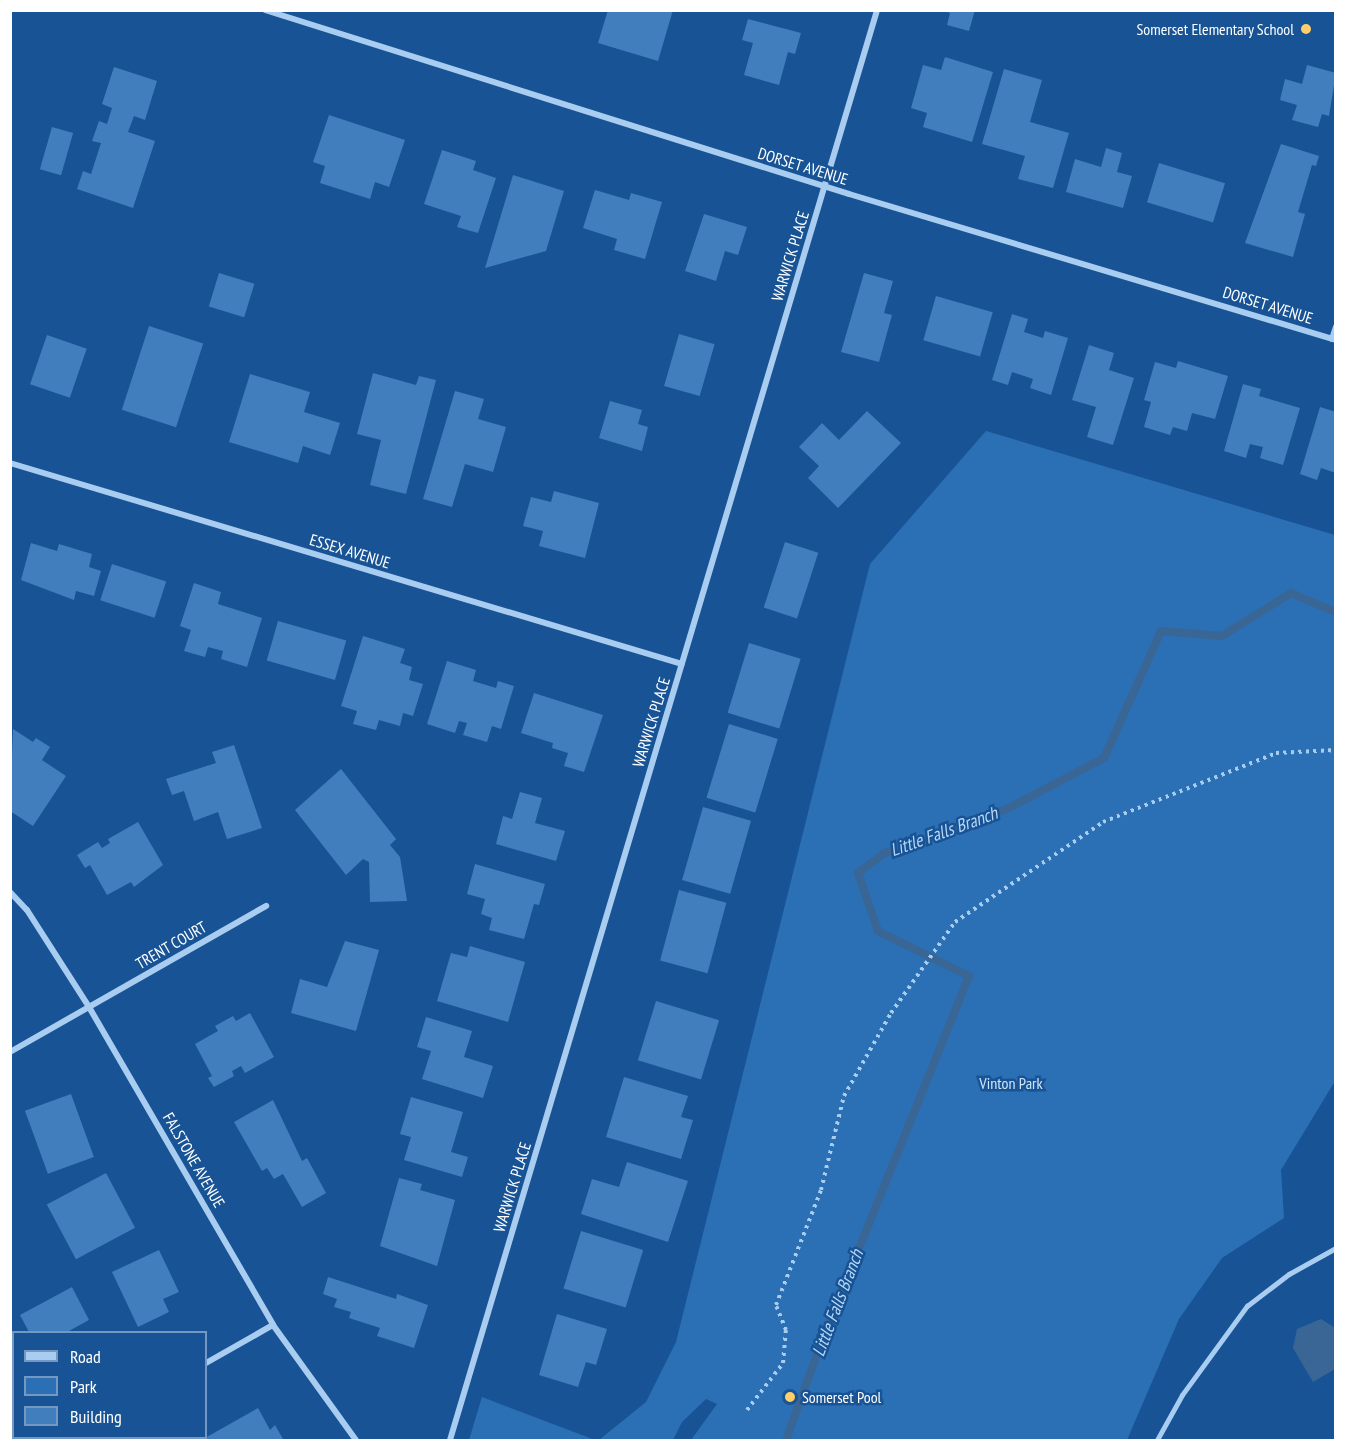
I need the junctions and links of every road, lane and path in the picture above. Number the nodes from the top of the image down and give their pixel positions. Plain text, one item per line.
1 (265, 10) edge
2 (877, 10) edge
3 (825, 186) junction
4 (1335, 327) edge
5 (1334, 339) edge
6 (10, 463) edge
7 (682, 664) junction
8 (1335, 750) edge
9 (10, 892) edge
10 (266, 906) dead end
11 (89, 1007) junction
12 (10, 1052) edge
13 (1335, 1248) edge
14 (273, 1325) junction
15 (207, 1362) edge
16 (747, 1410) dead end
17 (356, 1440) edge
18 (450, 1440) edge
19 (1157, 1440) edge

1 - 3 street, DORSET AVENUE
2 - 3 street, WARWICK PLACE
3 - 5 street, DORSET AVENUE
3 - 7 street, WARWICK PLACE
4 - 5 street
6 - 7 street, ESSEX AVENUE
7 - 18 street, WARWICK PLACE
8 - 16 path
9 - 11 street, FALSTONE AVENUE
10 - 11 street, TRENT COURT
11 - 12 street, TRENT COURT
11 - 14 street, FALSTONE AVENUE
13 - 19 lane
14 - 15 street
14 - 17 street, FALSTONE AVENUE

